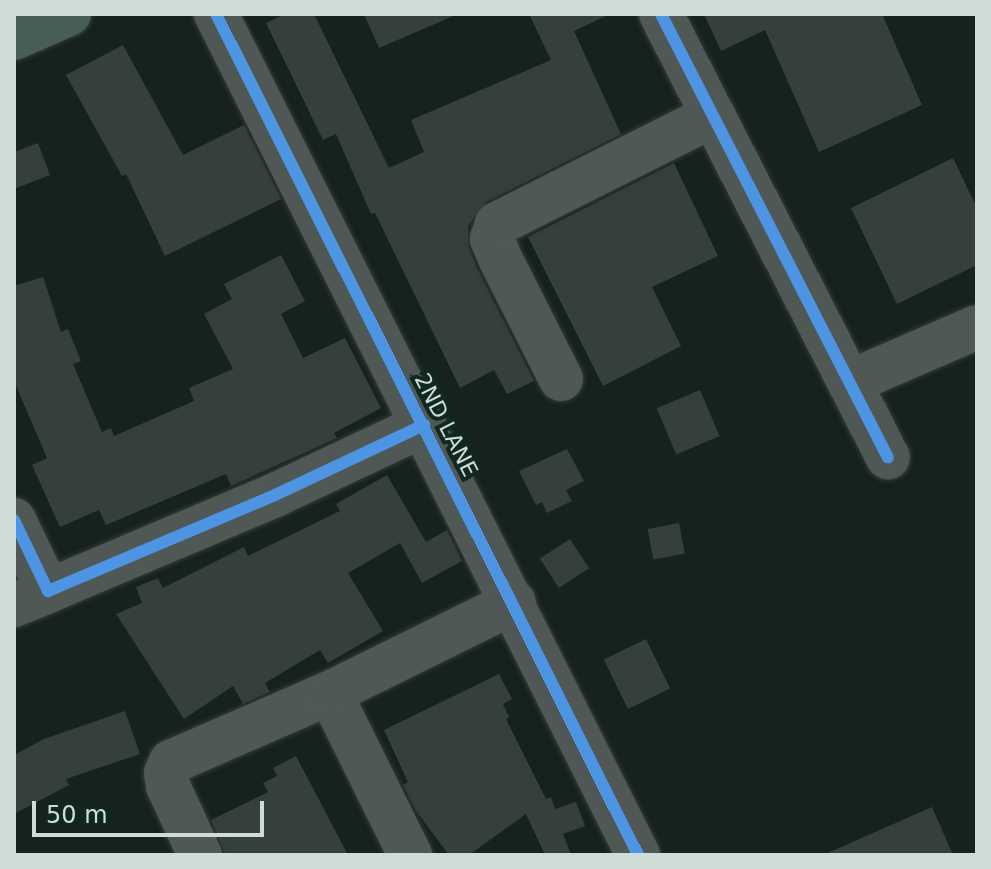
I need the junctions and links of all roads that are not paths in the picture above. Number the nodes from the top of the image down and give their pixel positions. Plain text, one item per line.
1 (69, 14) edge
2 (216, 14) edge
3 (661, 14) edge
4 (14, 38) edge
5 (712, 116) junction
6 (977, 327) edge
7 (561, 379) dead end
8 (850, 382) junction
9 (424, 425) junction
10 (888, 457) dead end
11 (14, 520) edge
12 (31, 598) edge
13 (514, 602) junction
14 (330, 693) junction
15 (200, 855) edge
16 (410, 855) edge
17 (638, 855) edge

1 - 4 highway
2 - 9 street, 2ND LANE
3 - 5 street
5 - 7 street
5 - 8 street
6 - 8 street
8 - 10 street
9 - 12 street
9 - 13 street, 2ND LANE
11 - 12 street
13 - 14 street
13 - 17 street, 2ND LANE
14 - 15 street
14 - 16 street

